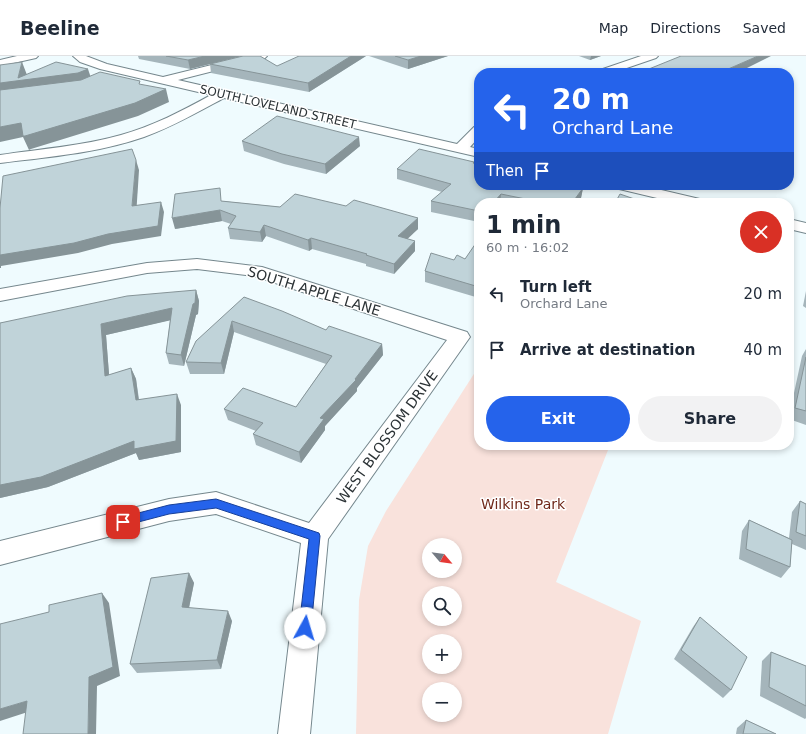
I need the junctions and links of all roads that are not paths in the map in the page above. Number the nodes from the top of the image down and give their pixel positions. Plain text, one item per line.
1 (32, 56) edge
2 (79, 56) edge
3 (261, 56) edge
4 (652, 56) edge
5 (0, 63) edge
6 (616, 68) edge
7 (163, 81) junction
8 (222, 94) junction
9 (474, 135) edge
10 (460, 148) junction
11 (474, 152) edge
12 (0, 160) edge
13 (642, 190) edge
14 (676, 198) edge
15 (794, 225) edge
16 (806, 228) edge
17 (0, 295) edge
18 (460, 337) joint
19 (315, 536) junction
20 (0, 553) edge
21 (294, 734) edge

1 - 5 street
2 - 7 street, SOUTH LOVELAND STREET
3 - 7 street
4 - 6 street
7 - 8 street, SOUTH LOVELAND STREET
8 - 10 street, SOUTH LOVELAND STREET
8 - 12 street
9 - 10 street
10 - 11 street, SOUTH LOVELAND STREET
13 - 14 street
15 - 16 street
17 - 18 street, SOUTH APPLE LANE
18 - 19 street, WEST BLOSSOM DRIVE
19 - 20 street
19 - 21 street

